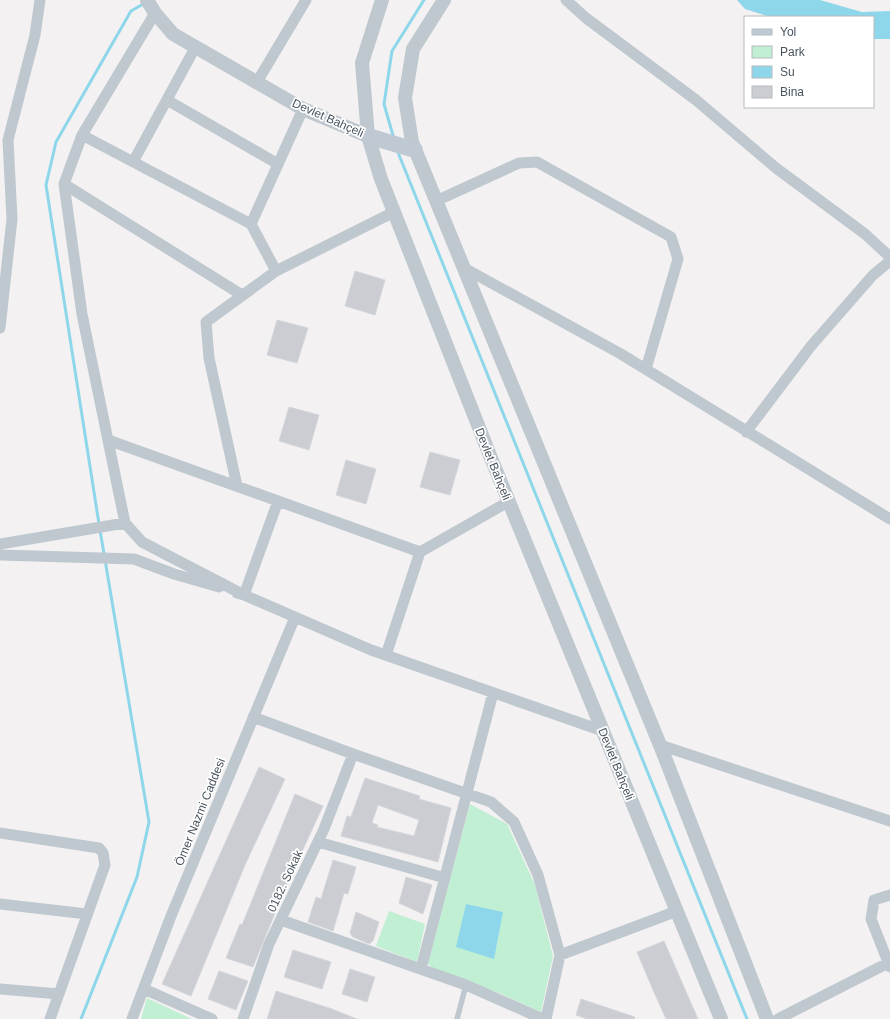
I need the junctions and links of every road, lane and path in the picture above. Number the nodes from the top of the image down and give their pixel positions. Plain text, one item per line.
1 (40, 0) edge
2 (147, 0) edge
3 (306, 0) edge
4 (382, 0) edge
5 (444, 0) edge
6 (566, 0) edge
7 (155, 13) junction
8 (196, 46) junction
9 (257, 82) junction
10 (167, 100) junction
11 (303, 109) junction
12 (82, 135) junction
13 (368, 136) junction
14 (4, 142) edge
15 (415, 150) junction
16 (133, 162) junction
17 (278, 164) junction
18 (64, 184) junction
19 (436, 201) junction
20 (394, 212) junction
21 (251, 224) junction
22 (890, 257) edge
23 (890, 261) edge
24 (3, 267) edge
25 (464, 268) junction
26 (276, 271) junction
27 (242, 295) junction
28 (0, 328) edge
29 (646, 370) junction
30 (746, 432) junction
31 (108, 440) junction
32 (238, 486) junction
33 (278, 501) junction
34 (508, 502) junction
35 (890, 519) edge
36 (124, 523) junction
37 (0, 544) edge
38 (420, 552) junction
39 (0, 555) edge
40 (244, 595) junction
41 (295, 617) junction
42 (386, 655) junction
43 (493, 692) junction
44 (253, 717) junction
45 (603, 731) junction
46 (660, 745) junction
47 (353, 754) junction
48 (467, 794) junction
49 (890, 821) edge
50 (0, 833) edge
51 (318, 842) junction
52 (445, 878) junction
53 (890, 895) edge
54 (0, 904) edge
55 (677, 911) junction
56 (87, 914) junction
57 (281, 920) junction
58 (560, 955) junction
59 (890, 964) edge
60 (421, 970) junction
61 (466, 985) junction
62 (144, 989) junction
63 (0, 990) edge
64 (59, 994) junction
65 (50, 1019) edge
66 (132, 1019) edge
67 (212, 1019) edge
68 (243, 1019) edge
69 (457, 1019) edge
70 (544, 1019) edge
71 (721, 1019) edge
72 (767, 1019) edge
73 (778, 1019) edge

1 - 14 street
2 - 7 street, Devlet Bahçeli
3 - 9 street
4 - 13 street
5 - 15 street
6 - 22 street
7 - 8 street, Devlet Bahçeli
7 - 12 street
8 - 9 street, Devlet Bahçeli
8 - 10 street
9 - 11 street, Devlet Bahçeli
10 - 16 street
10 - 17 street
11 - 13 street, Devlet Bahçeli
11 - 17 street
12 - 16 street
12 - 18 street
13 - 15 main road
13 - 20 street, Devlet Bahçeli
14 - 24 street
15 - 19 street
16 - 21 street
17 - 21 street
18 - 27 street
18 - 31 street
19 - 25 street
19 - 29 street
20 - 26 street
20 - 34 street, Devlet Bahçeli
21 - 26 street
23 - 30 street
24 - 28 street
25 - 29 street
25 - 46 street
26 - 27 street
27 - 32 street
29 - 30 street
30 - 35 street
31 - 32 street
31 - 36 street
32 - 33 street
33 - 38 street
33 - 40 street
34 - 38 street
34 - 45 street, Devlet Bahçeli
36 - 37 street
36 - 40 street
38 - 42 street
39 - 40 street
40 - 41 street
41 - 42 street
41 - 44 street, Ömer Nazmi Caddesi
42 - 43 street
43 - 45 street
43 - 48 street
44 - 47 street
44 - 62 street, Ömer Nazmi Caddesi
45 - 55 street, Devlet Bahçeli
46 - 49 street
46 - 72 street
47 - 48 street
47 - 51 street, 0182. Sokak
48 - 52 street
48 - 58 street
50 - 56 street
51 - 52 street
51 - 57 street, 0182. Sokak
52 - 60 street
53 - 59 street
54 - 56 street
55 - 58 street
55 - 71 street, Devlet Bahçeli
56 - 64 street
57 - 60 street
57 - 68 street, 0182. Sokak
58 - 70 street
59 - 73 street
60 - 61 street
61 - 69 lane
61 - 70 street
62 - 66 street, Ömer Nazmi Caddesi
62 - 67 street
63 - 64 street
64 - 65 street

